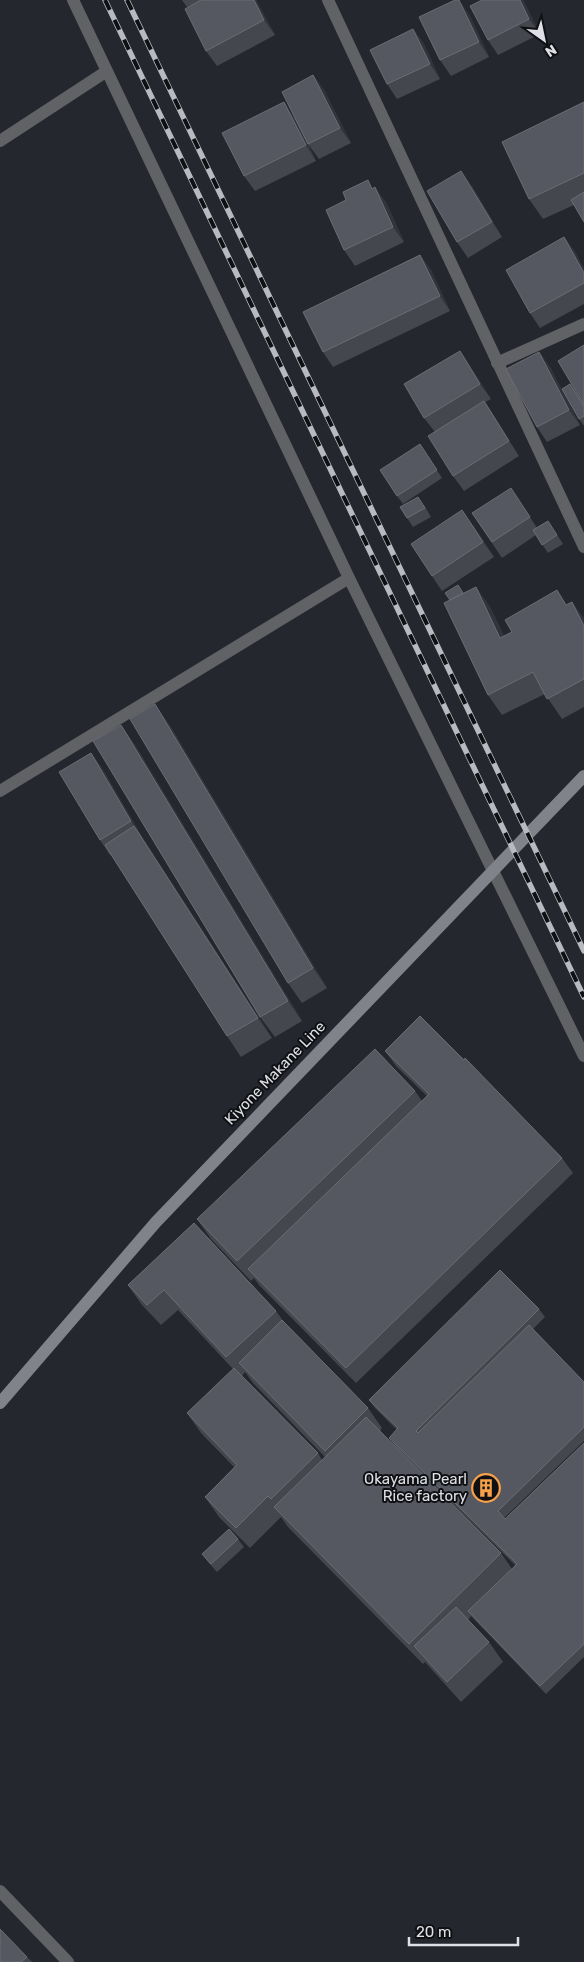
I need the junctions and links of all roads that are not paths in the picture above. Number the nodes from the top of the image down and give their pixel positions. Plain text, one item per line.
1 (73, 0) edge
2 (328, 0) edge
3 (107, 71) junction
4 (0, 141) edge
5 (584, 324) edge
6 (497, 363) junction
7 (584, 546) edge
8 (349, 578) junction
9 (584, 776) edge
10 (0, 791) edge
11 (493, 869) junction
12 (584, 1056) edge
13 (0, 1403) edge
14 (0, 1891) edge
15 (68, 1962) edge

1 - 3 street
2 - 6 street
3 - 4 street
3 - 8 street
5 - 6 street
6 - 7 street
8 - 10 street
8 - 11 street
9 - 11 main road, Kiyone Makane Line
11 - 12 street
11 - 13 main road, Kiyone Makane Line
14 - 15 street

